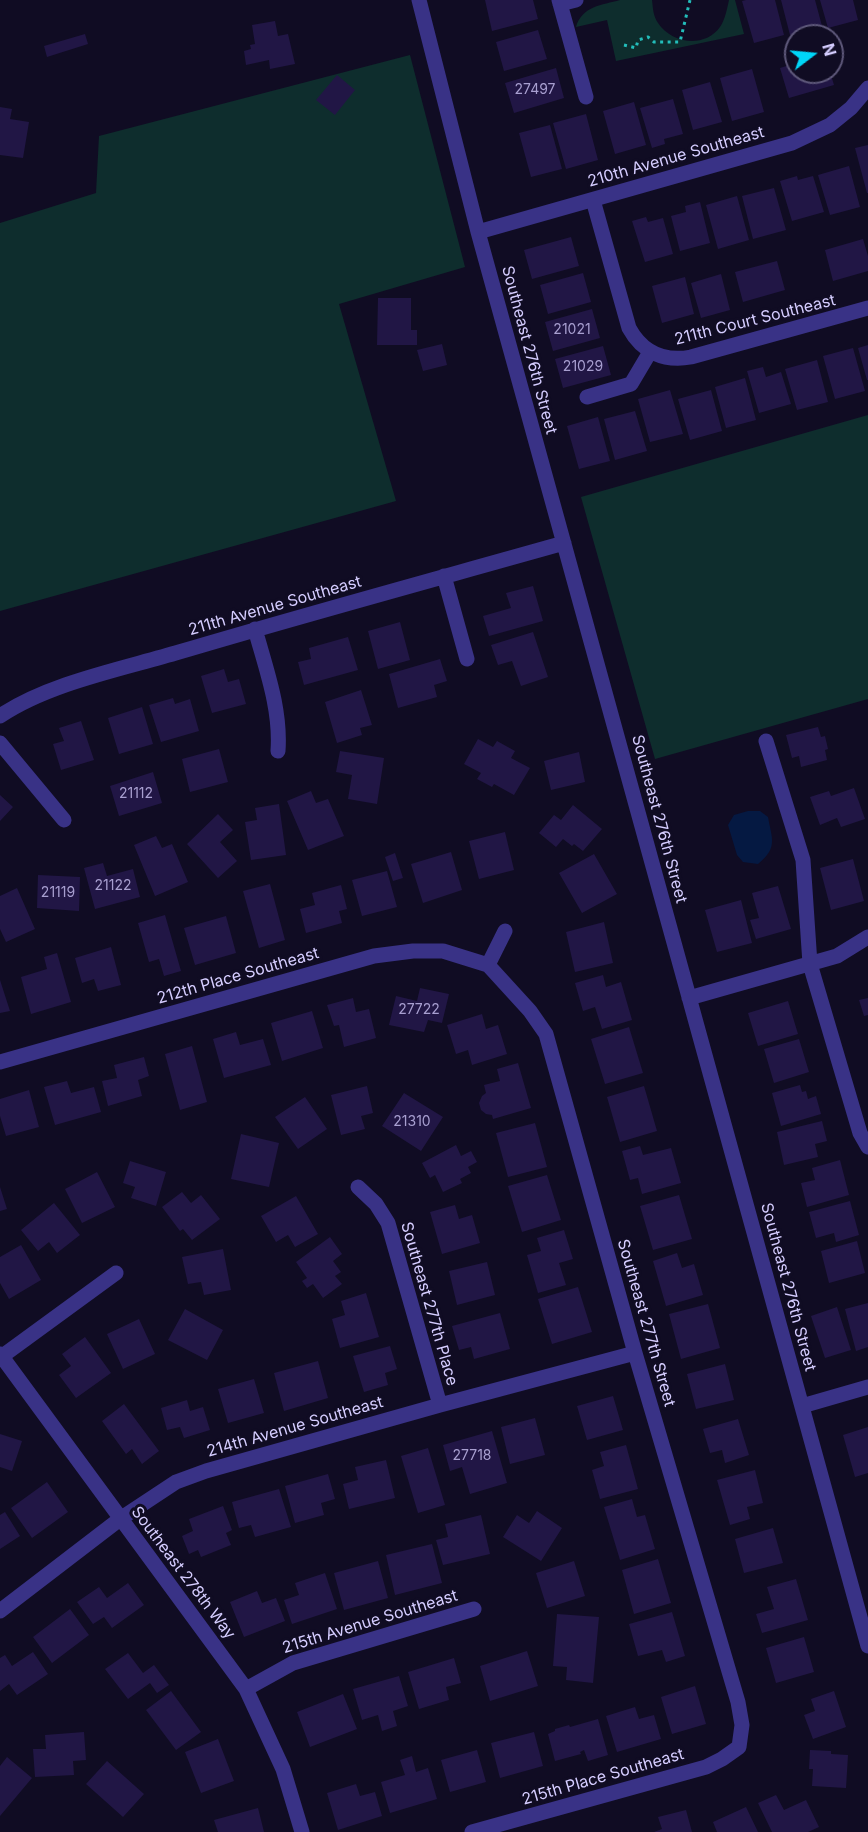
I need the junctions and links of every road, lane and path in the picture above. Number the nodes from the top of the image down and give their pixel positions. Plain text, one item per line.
1 (419, 0) edge
2 (576, 0) edge
3 (690, 0) edge
4 (560, 2) edge
5 (624, 45) dead end
6 (868, 88) edge
7 (586, 97) dead end
8 (593, 200) junction
9 (478, 232) junction
10 (868, 308) edge
11 (650, 352) junction
12 (587, 397) dead end
13 (564, 543) junction
14 (444, 576) junction
15 (255, 629) junction
16 (467, 659) dead end
17 (0, 716) edge
18 (766, 741) dead end
19 (0, 743) edge
20 (278, 751) dead end
21 (64, 820) dead end
22 (506, 931) dead end
23 (868, 937) edge
24 (810, 964) junction
25 (488, 965) junction
26 (690, 998) junction
27 (0, 1062) edge
28 (868, 1147) edge
29 (357, 1187) dead end
30 (116, 1272) dead end
31 (635, 1353) junction
32 (1, 1356) edge
33 (868, 1387) edge
34 (440, 1405) junction
35 (802, 1406) junction
36 (120, 1519) junction
37 (474, 1609) dead end
38 (0, 1611) edge
39 (868, 1646) edge
40 (246, 1689) junction
41 (739, 1747) joint
42 (302, 1832) edge
43 (472, 1832) edge

1 - 9 street, Southeast 276th Street
2 - 4 street
3 - 5 path
4 - 7 street
6 - 8 street, 210th Avenue Southeast
8 - 9 street, 210th Avenue Southeast
8 - 11 street
9 - 13 street, Southeast 276th Street
10 - 11 street, 211th Court Southeast
11 - 12 street
13 - 14 street, 211th Avenue Southeast
13 - 26 street, Southeast 276th Street
14 - 15 street, 211th Avenue Southeast
14 - 16 street
15 - 17 street, 211th Avenue Southeast
15 - 20 street
18 - 24 street
19 - 21 street
22 - 25 street
23 - 24 street
24 - 26 street
24 - 28 street
25 - 27 street, 212th Place Southeast
25 - 31 street, Southeast 277th Street
26 - 35 street, Southeast 276th Street
29 - 34 street, Southeast 277th Place
30 - 32 street
31 - 34 street, 214th Avenue Southeast
31 - 41 street, Southeast 277th Street
32 - 36 street, Southeast 278th Way
33 - 35 street
34 - 36 street, 214th Avenue Southeast
35 - 39 street, Southeast 276th Street
36 - 38 street, 214th Avenue Southeast
36 - 40 street, Southeast 278th Way
37 - 40 street, 215th Avenue Southeast
40 - 42 street, Southeast 278th Way
41 - 43 street, 215th Place Southeast

